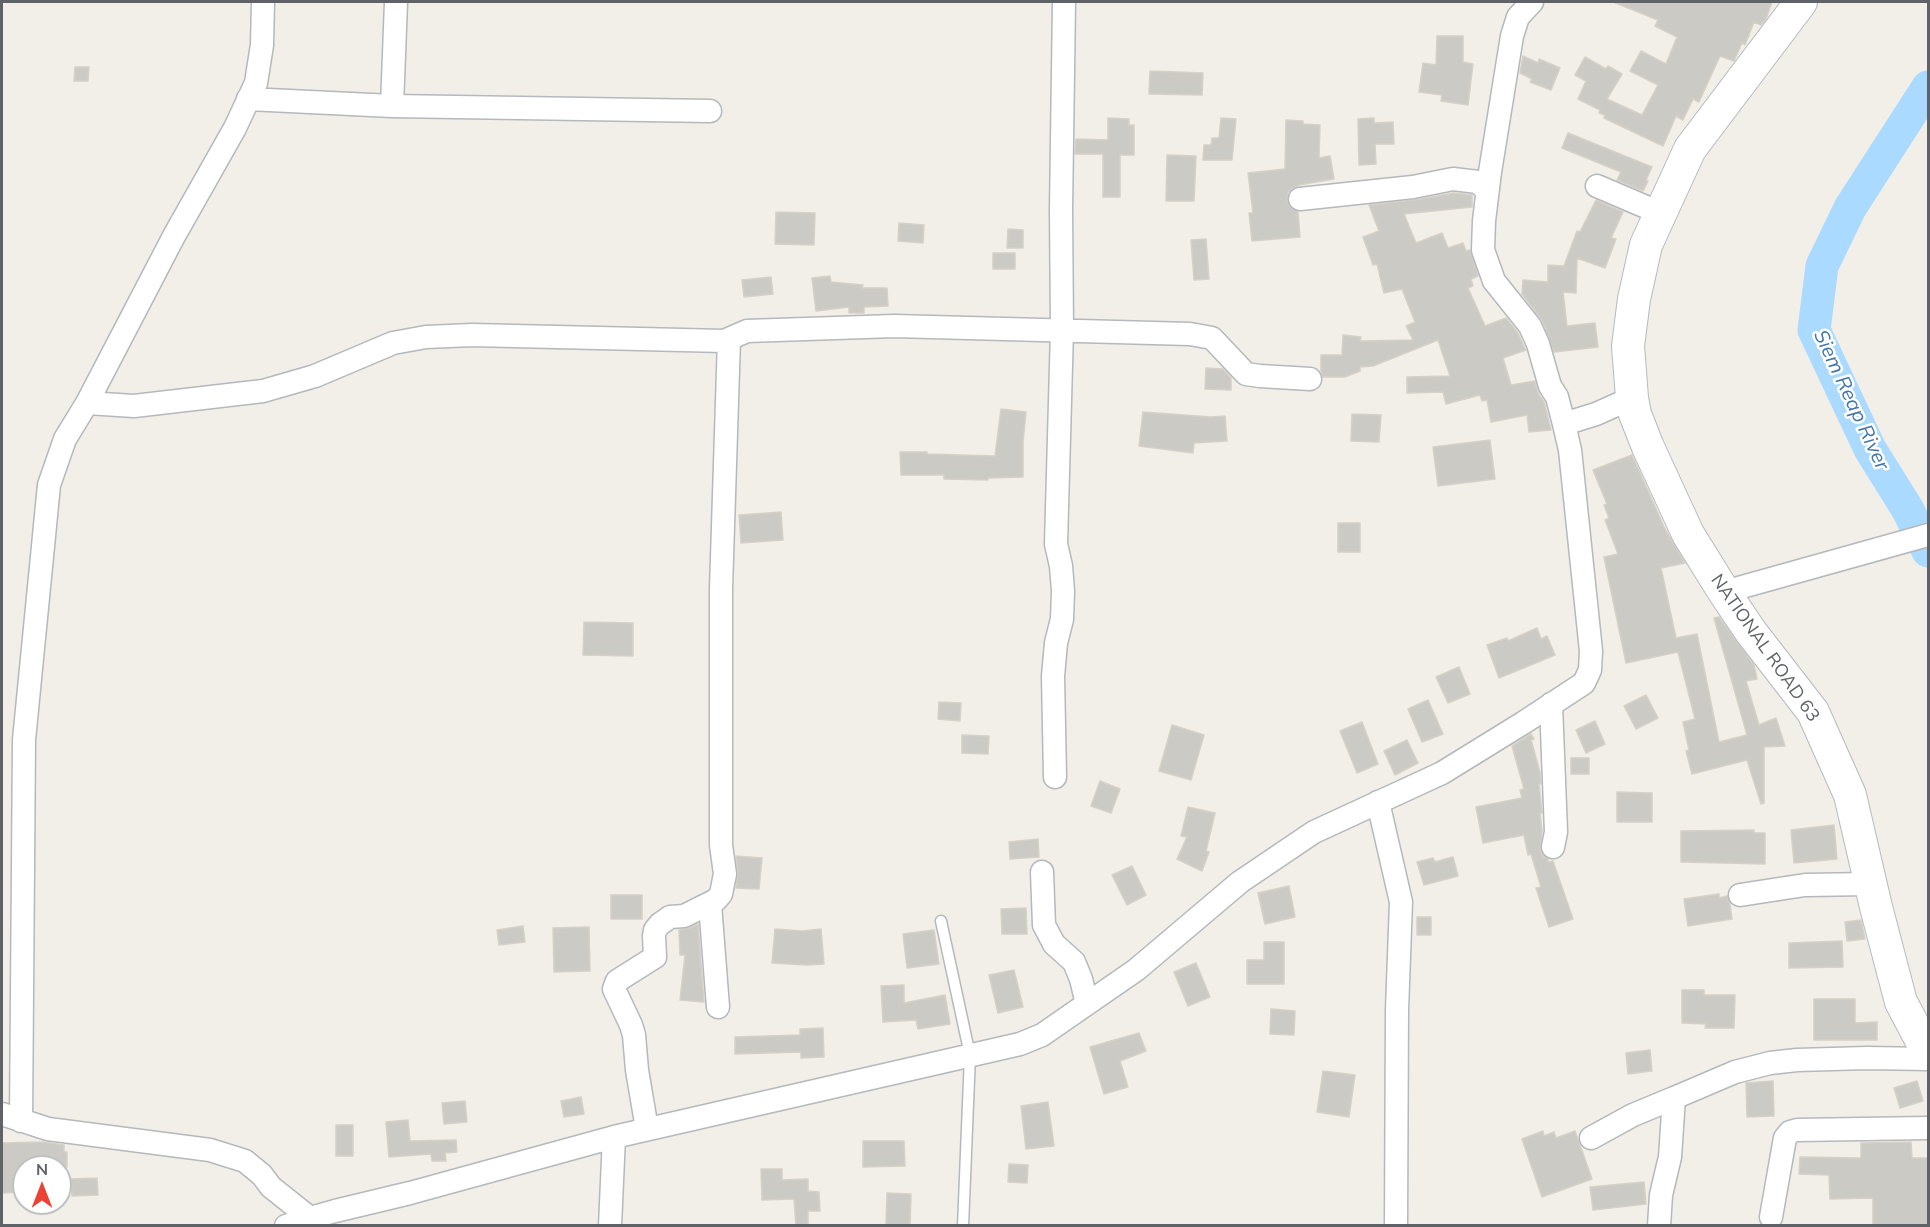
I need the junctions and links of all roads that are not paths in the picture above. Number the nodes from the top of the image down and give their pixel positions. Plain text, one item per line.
1 (263, 2) edge
2 (396, 2) edge
3 (1064, 2) edge
4 (1532, 2) edge
5 (1801, 2) edge
6 (248, 99) junction
7 (392, 106) junction
8 (710, 111) dead end
9 (1597, 186) dead end
10 (1487, 191) junction
11 (1300, 199) dead end
12 (1660, 213) junction
13 (1062, 330) junction
14 (729, 339) junction
15 (1310, 379) dead end
16 (1632, 398) junction
17 (87, 403) junction
18 (1564, 424) junction
19 (1929, 535) edge
20 (1724, 592) junction
21 (1551, 704) junction
22 (1055, 777) dead end
23 (1378, 802) junction
24 (1553, 847) dead end
25 (1042, 872) dead end
26 (1870, 884) junction
27 (1740, 895) dead end
28 (710, 904) junction
29 (941, 921) dead end
30 (1087, 1004) junction
31 (718, 1007) dead end
32 (1929, 1053) edge
33 (970, 1055) junction
34 (1929, 1059) edge
35 (1674, 1098) junction
36 (11, 1118) edge
37 (1929, 1128) edge
38 (647, 1129) junction
39 (614, 1137) junction
40 (1591, 1138) dead end
41 (1771, 1217) dead end
42 (310, 1218) junction
43 (286, 1226) edge
44 (610, 1226) edge
45 (963, 1226) edge
46 (1396, 1226) edge
47 (1659, 1226) edge

1 - 6 street
2 - 7 street
3 - 13 street
4 - 10 street
5 - 12 street, NATIONAL ROAD 63
6 - 7 street
6 - 17 street
7 - 8 street
9 - 12 street
10 - 11 street
10 - 18 street
12 - 16 street, NATIONAL ROAD 63
13 - 14 street
13 - 15 street
13 - 22 street
14 - 17 street
14 - 28 street
16 - 18 street
16 - 20 street, NATIONAL ROAD 63
17 - 36 street
18 - 21 street
19 - 20 street
20 - 26 street, NATIONAL ROAD 63
21 - 23 street
21 - 24 street
23 - 30 street
23 - 46 street
25 - 30 street
26 - 27 street
26 - 32 street, NATIONAL ROAD 63
28 - 31 street
28 - 38 street
29 - 33 lane
30 - 33 street
33 - 38 street
33 - 45 lane
34 - 35 street
35 - 40 street
35 - 47 street
36 - 42 street
37 - 41 street
38 - 39 street
39 - 42 street
39 - 44 street
42 - 43 street

